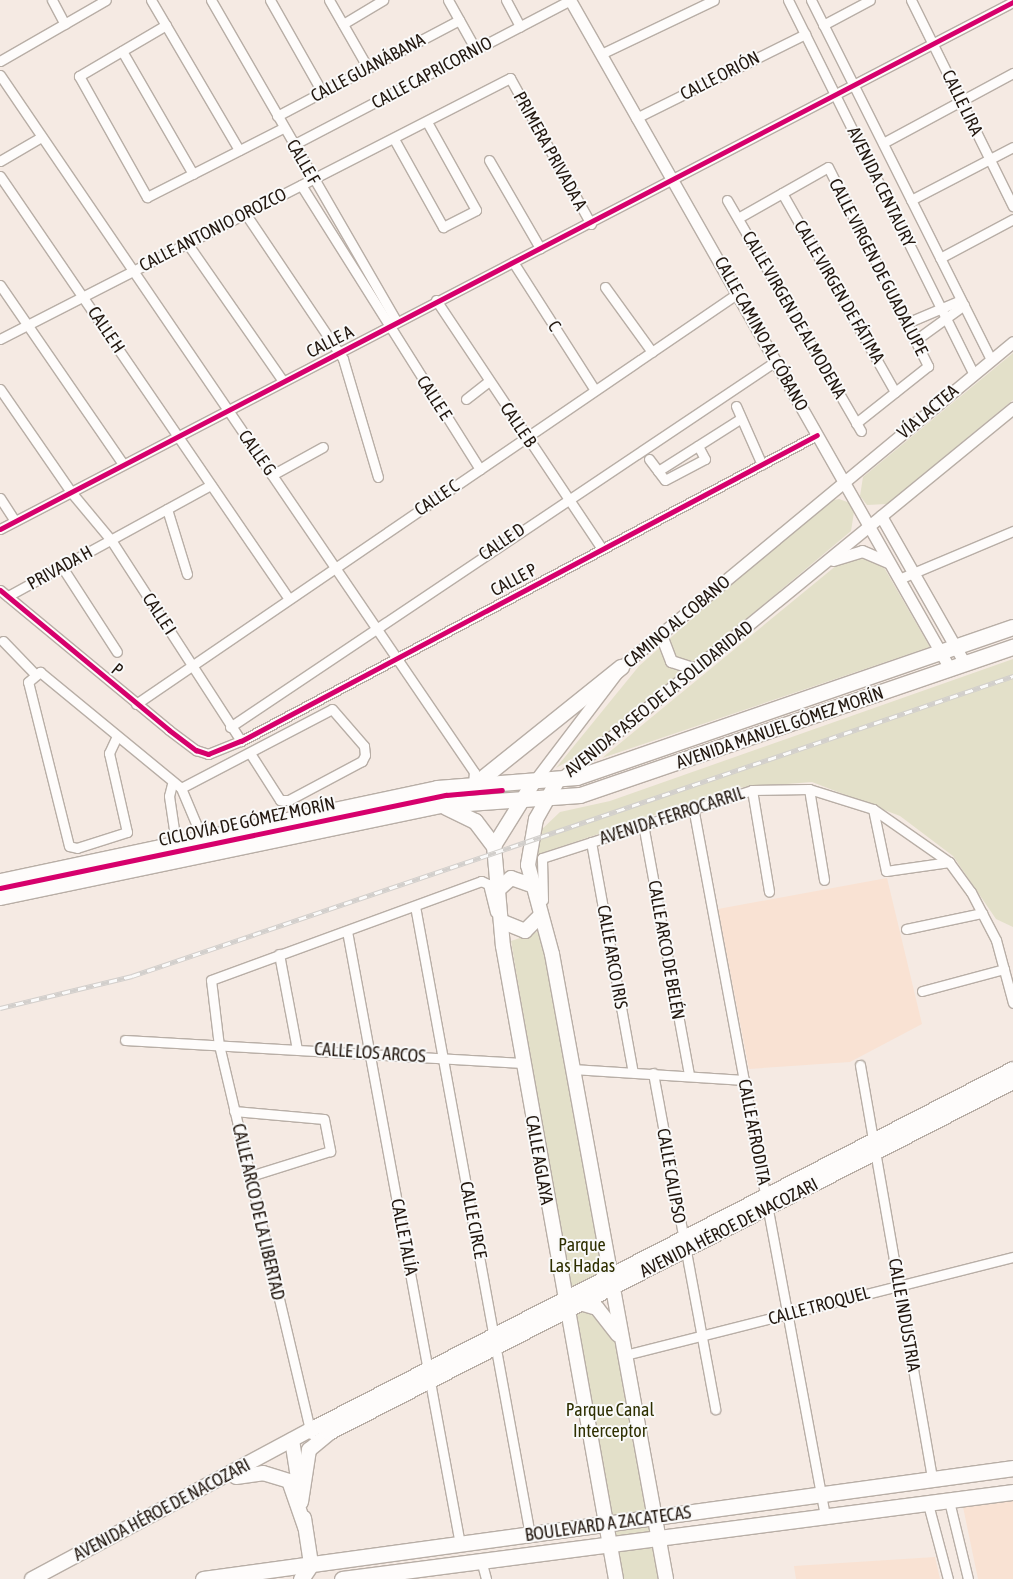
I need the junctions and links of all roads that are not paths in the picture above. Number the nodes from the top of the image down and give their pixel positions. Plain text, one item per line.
1 (52, 0) edge
2 (106, 0) edge
3 (151, 0) edge
4 (212, 0) edge
5 (270, 0) edge
6 (329, 0) edge
7 (383, 0) edge
8 (448, 0) edge
9 (506, 0) edge
10 (570, 0) edge
11 (714, 0) edge
12 (788, 0) edge
13 (811, 0) edge
14 (870, 0) edge
15 (911, 0) edge
16 (1013, 2) edge
17 (459, 20) junction
18 (64, 24) junction
19 (343, 24) junction
20 (166, 25) junction
21 (823, 25) junction
22 (520, 26) junction
23 (805, 34) junction
24 (934, 45) junction
25 (476, 50) junction
26 (122, 51) junction
27 (601, 54) junction
28 (0, 61) edge
29 (368, 68) junction
30 (1013, 73) edge
31 (0, 75) edge
32 (510, 78) joint
33 (854, 87) junction
34 (322, 92) junction
35 (836, 97) junction
36 (961, 102) junction
37 (277, 116) junction
38 (636, 118) junction
39 (426, 122) junction
40 (283, 128) junction
41 (41, 137) junction
42 (394, 139) junction
43 (883, 143) junction
44 (293, 145) junction
45 (1013, 147) edge
46 (239, 150) junction
47 (990, 159) junction
48 (490, 160) dead end
49 (0, 161) edge
50 (193, 174) junction
51 (0, 176) edge
52 (313, 179) junction
53 (674, 182) junction
54 (301, 185) junction
55 (782, 193) junction
56 (727, 200) dead end
57 (911, 200) junction
58 (1013, 206) edge
59 (245, 213) junction
60 (738, 218) junction
61 (1013, 219) edge
62 (591, 224) junction
63 (187, 243) junction
64 (540, 248) junction
65 (940, 258) junction
66 (513, 262) junction
67 (132, 271) junction
68 (0, 285) edge
69 (605, 287) dead end
70 (738, 293) junction
71 (83, 297) junction
72 (436, 300) junction
73 (962, 302) junction
74 (944, 313) junction
75 (397, 322) junction
76 (909, 322) junction
77 (28, 324) junction
78 (388, 326) junction
79 (917, 338) junction
80 (0, 339) edge
81 (1013, 342) edge
82 (652, 352) junction
83 (341, 356) junction
84 (991, 359) junction
85 (776, 361) junction
86 (974, 374) junction
87 (283, 381) junction
88 (489, 381) junction
89 (0, 389) edge
90 (595, 390) junction
91 (895, 392) junction
92 (466, 399) dead end
93 (736, 406) dead end
94 (1013, 408) edge
95 (227, 410) junction
96 (740, 419) junction
97 (177, 436) junction
98 (818, 436) junction
99 (526, 438) junction
100 (698, 446) junction
101 (324, 447) dead end
102 (649, 459) dead end
103 (123, 464) junction
104 (762, 464) junction
105 (480, 469) junction
106 (658, 471) junction
107 (272, 475) junction
108 (378, 477) dead end
109 (844, 483) junction
110 (211, 485) junction
111 (71, 492) junction
112 (568, 497) junction
113 (0, 498) edge
114 (167, 509) junction
115 (881, 516) junction
116 (15, 521) junction
117 (869, 526) junction
118 (0, 529) edge
119 (1013, 531) edge
120 (112, 540) junction
121 (602, 549) junction
122 (892, 566) junction
123 (62, 567) junction
124 (335, 568) junction
125 (818, 568) junction
126 (913, 573) junction
127 (186, 574) dead end
128 (899, 579) junction
129 (0, 590) edge
130 (8, 596) junction
131 (289, 599) junction
132 (375, 627) junction
133 (1013, 627) edge
134 (661, 635) junction
135 (3, 641) dead end
136 (955, 647) junction
137 (1013, 647) edge
138 (117, 652) dead end
139 (940, 652) junction
140 (396, 657) junction
141 (965, 664) junction
142 (193, 665) junction
143 (621, 667) junction
144 (950, 669) junction
145 (696, 670) junction
146 (35, 674) junction
147 (136, 704) junction
148 (230, 727) junction
149 (117, 736) junction
150 (241, 741) junction
151 (223, 747) joint
152 (250, 753) junction
153 (558, 780) junction
154 (475, 783) junction
155 (532, 783) junction
156 (177, 786) junction
157 (809, 789) junction
158 (752, 790) junction
159 (544, 800) junction
160 (520, 801) junction
161 (440, 805) junction
162 (694, 807) junction
163 (873, 809) junction
164 (643, 824) junction
165 (202, 838) junction
166 (591, 842) junction
167 (176, 843) junction
168 (494, 846) junction
169 (948, 862) junction
170 (824, 880) dead end
171 (0, 881) edge
172 (531, 885) junction
173 (500, 888) junction
174 (769, 892) dead end
175 (0, 897) edge
176 (415, 906) junction
177 (538, 911) junction
178 (982, 913) junction
179 (503, 922) junction
180 (906, 929) dead end
181 (347, 931) junction
182 (279, 954) junction
183 (1004, 969) junction
184 (922, 991) dead end
185 (1013, 1003) edge
186 (125, 1040) dead end
187 (219, 1046) junction
188 (296, 1049) junction
189 (370, 1054) junction
190 (443, 1058) junction
191 (522, 1063) junction
192 (860, 1065) dead end
193 (573, 1069) junction
194 (1013, 1069) edge
195 (633, 1072) junction
196 (653, 1073) junction
197 (689, 1076) junction
198 (744, 1080) junction
199 (1013, 1082) edge
200 (234, 1111) junction
201 (874, 1147) junction
202 (250, 1176) junction
203 (767, 1202) junction
204 (684, 1244) junction
205 (1013, 1257) edge
206 (612, 1282) junction
207 (900, 1284) junction
208 (583, 1302) junction
209 (565, 1306) junction
210 (788, 1314) junction
211 (701, 1337) junction
212 (496, 1341) junction
213 (624, 1351) junction
214 (430, 1375) junction
215 (715, 1409) dead end
216 (310, 1430) junction
217 (292, 1440) junction
218 (314, 1444) junction
219 (1013, 1468) edge
220 (932, 1478) junction
221 (214, 1484) junction
222 (1013, 1492) edge
223 (821, 1494) junction
224 (949, 1501) junction
225 (301, 1502) junction
226 (928, 1504) junction
227 (825, 1516) junction
228 (654, 1519) junction
229 (605, 1526) junction
230 (305, 1527) junction
231 (530, 1535) junction
232 (657, 1538) junction
233 (460, 1544) junction
234 (608, 1545) junction
235 (482, 1560) junction
236 (311, 1564) junction
237 (32, 1579) edge
238 (203, 1579) edge
239 (301, 1579) edge
240 (342, 1579) edge
241 (486, 1579) edge
242 (616, 1579) edge
243 (666, 1579) edge
244 (948, 1579) edge
245 (968, 1579) edge

1 - 18 street
2 - 18 street
3 - 20 street
4 - 37 street, CALLE F
5 - 34 street
6 - 19 street
7 - 19 street
8 - 17 street
9 - 22 street
10 - 22 street, CALLE CAPRICORNIO
10 - 27 street, CALLE CAMINO AL CÓBANO
11 - 27 street
12 - 23 street, AVENIDA CENTAURY
13 - 21 street, AVENIDA CENTAURY
14 - 21 street
15 - 24 street, CALLE LIRA
16 - 24 street, CALLE A
17 - 25 street
17 - 29 street, CALLE GUANÁBANA
18 - 28 street
19 - 29 street
20 - 26 street
20 - 46 street
21 - 33 street, AVENIDA CENTAURY
22 - 25 street, CALLE CAPRICORNIO
23 - 35 street, AVENIDA CENTAURY
23 - 38 street, CALLE ORIÓN
24 - 33 street, CALLE A
24 - 36 street, CALLE LIRA
25 - 44 street, CALLE CAPRICORNIO
26 - 50 street
26 - 50 street
27 - 38 street, CALLE CAMINO AL CÓBANO
29 - 34 street, CALLE GUANÁBANA
30 - 36 street
31 - 41 street, CALLE G
32 - 39 street, CALLE ANTONIO OROZCO
32 - 62 street, PRIMERA PRIVADA A
33 - 35 street, CALLE A
33 - 43 street, AVENIDA CENTAURY
34 - 37 street, CALLE GUANÁBANA
35 - 53 street, CALLE A
35 - 74 street, AVENIDA CENTAURY
36 - 43 street
36 - 47 street, CALLE LIRA
37 - 40 street, CALLE F
38 - 53 street, CALLE CAMINO AL CÓBANO
39 - 42 street, CALLE ANTONIO OROZCO
39 - 42 street
40 - 44 street, CALLE F
40 - 46 street
41 - 49 street
41 - 67 street, CALLE G
42 - 52 street, CALLE ANTONIO OROZCO
43 - 57 street, AVENIDA CENTAURY
44 - 52 street, CALLE F
45 - 47 street
46 - 50 street
47 - 57 street
47 - 58 street, CALLE LIRA
48 - 64 street
51 - 71 street, CALLE H
52 - 54 street, CALLE ANTONIO OROZCO
52 - 75 street, CALLE F
53 - 62 street, CALLE A
53 - 70 street, CALLE CAMINO AL CÓBANO
54 - 59 street, CALLE ANTONIO OROZCO
54 - 78 street, CALLE F
55 - 60 street
55 - 76 street, CALLE VIRGEN DE GUADALUPE
55 - 91 street, CALLE VIRGEN DE FÁTIMA
56 - 60 street, CALLE VIRGEN DE ALMODENA
57 - 65 street, AVENIDA CENTAURY
59 - 63 street, CALLE ANTONIO OROZCO
59 - 83 street
60 - 91 street, CALLE VIRGEN DE ALMODENA
61 - 65 street
62 - 64 street, CALLE A
63 - 67 street, CALLE ANTONIO OROZCO
63 - 87 street
64 - 66 street, CALLE A
65 - 73 street, AVENIDA CENTAURY
66 - 72 street, CALLE A
66 - 90 street, C
67 - 71 street, CALLE ANTONIO OROZCO
67 - 95 street, CALLE G
68 - 77 street
69 - 82 street
70 - 82 street, CALLE C
70 - 85 street, CALLE CAMINO AL CÓBANO
71 - 77 street, CALLE ANTONIO OROZCO
71 - 97 street, CALLE H
72 - 75 street, CALLE A
72 - 88 street, CALLE B
73 - 74 street
73 - 84 street, AVENIDA CENTAURY
74 - 76 street
74 - 79 street
74 - 86 street, AVENIDA CENTAURY
75 - 78 street, CALLE A
76 - 79 street, CALLE VIRGEN DE GUADALUPE
77 - 80 street, CALLE ANTONIO OROZCO
77 - 103 street
78 - 83 street, CALLE A
78 - 105 street, CALLE E
79 - 91 street, CALLE VIRGEN DE GUADALUPE
81 - 84 street, VÍA LACTEA
82 - 90 street, CALLE C
83 - 87 street, CALLE A
83 - 108 street
84 - 86 street, VÍA LACTEA
85 - 98 street, CALLE CAMINO AL CÓBANO
85 - 112 street, CALLE D
86 - 109 street, VÍA LACTEA
87 - 95 street, CALLE A
88 - 92 street
88 - 99 street, CALLE B
89 - 111 street, CALLE I
90 - 99 street, CALLE C
93 - 96 street
94 - 115 street, AVENIDA PASEO DE LA SOLIDARIDAD
95 - 97 street, CALLE A
95 - 107 street, CALLE G
96 - 100 street
96 - 104 street
97 - 103 street, CALLE A
97 - 110 street, CALLE H
98 - 104 street, CALLE P
98 - 109 street, CALLE CAMINO AL CÓBANO
99 - 105 street, CALLE C
99 - 112 street, CALLE B
100 - 106 street
100 - 106 street
101 - 107 street
102 - 106 street
103 - 111 street, CALLE A
104 - 121 street, CALLE P
105 - 124 street, CALLE C
107 - 124 street, CALLE G
109 - 117 street, CALLE CAMINO AL CÓBANO
109 - 134 street, CAMINO AL COBANO
110 - 114 street
110 - 131 street, CALLE H
111 - 116 street, CALLE A
111 - 120 street, CALLE I
112 - 121 street, CALLE B
112 - 132 street, CALLE D
113 - 116 street
114 - 120 street
114 - 127 street
115 - 117 street, AVENIDA PASEO DE LA SOLIDARIDAD
115 - 126 street
116 - 118 street, CALLE A
117 - 122 street, CALLE CAMINO AL CÓBANO
117 - 125 street, AVENIDA PASEO DE LA SOLIDARIDAD
119 - 126 street
120 - 123 street, PRIVADA H
120 - 142 street, CALLE I
121 - 140 street, CALLE P
122 - 125 street
122 - 128 street, CALLE CAMINO AL CÓBANO
123 - 130 street, PRIVADA H
123 - 138 street
124 - 131 street, CALLE C
124 - 132 street, CALLE G
125 - 145 street, AVENIDA PASEO DE LA SOLIDARIDAD
126 - 128 street
126 - 136 street
128 - 139 street, CALLE CAMINO AL CÓBANO
129 - 130 street, P
130 - 147 street, P
131 - 142 street, CALLE C
132 - 140 street, CALLE G
132 - 148 street, CALLE D
133 - 136 main road, AVENIDA MANUEL GÓMEZ MORÍN
134 - 143 street, CAMINO AL COBANO
134 - 145 street
135 - 146 street
136 - 139 main road, AVENIDA MANUEL GÓMEZ MORÍN
136 - 141 street
137 - 141 main road, AVENIDA MANUEL GÓMEZ MORÍN
139 - 144 street, CALLE CAMINO AL CÓBANO
139 - 153 main road, AVENIDA MANUEL GÓMEZ MORÍN
140 - 150 street, CALLE P
140 - 154 street, CALLE G
141 - 144 main road, AVENIDA MANUEL GÓMEZ MORÍN
142 - 147 street, CALLE C
142 - 148 street, CALLE I
143 - 154 main road
143 - 155 street, CAMINO AL COBANO
144 - 159 main road, AVENIDA MANUEL GÓMEZ MORÍN
145 - 153 street, AVENIDA PASEO DE LA SOLIDARIDAD
146 - 149 street
146 - 149 street
147 - 151 street, P
148 - 150 street, CALLE I
149 - 156 street
150 - 151 street, CALLE P
152 - 152 street
152 - 156 street
153 - 155 main road, AVENIDA PASEO DE LA SOLIDARIDAD
153 - 159 main road
154 - 155 main road, AVENIDA PASEO DE LA SOLIDARIDAD
154 - 165 main road, AVENIDA PASEO DE LA SOLIDARIDAD
155 - 160 main road
156 - 165 street
156 - 167 street
157 - 158 street, AVENIDA FERROCARRIL
157 - 163 street, AVENIDA FERROCARRIL
157 - 170 street
158 - 162 street, AVENIDA FERROCARRIL
158 - 174 street
159 - 160 main road
159 - 172 main road
160 - 161 main road
160 - 168 main road
161 - 168 main road
161 - 175 main road
162 - 164 street, AVENIDA FERROCARRIL
162 - 198 street, CALLE AFRODITA
163 - 169 street, AVENIDA FERROCARRIL
163 - 169 street
164 - 166 street, AVENIDA FERROCARRIL
164 - 197 street, CALLE ARCO DE BELÉN
165 - 167 main road, AVENIDA PASEO DE LA SOLIDARIDAD
166 - 177 street, AVENIDA FERROCARRIL
166 - 195 street, CALLE ARCO IRIS
167 - 171 main road, AVENIDA PASEO DE LA SOLIDARIDAD
168 - 173 main road, CALLE AGLAYA
169 - 178 street, AVENIDA FERROCARRIL
172 - 173 main road
172 - 177 main road
173 - 179 main road, CALLE AGLAYA
176 - 179 street
176 - 181 street
176 - 190 street, CALLE CIRCE
177 - 179 main road
177 - 193 main road
178 - 180 street
178 - 183 street, AVENIDA FERROCARRIL
179 - 191 main road, CALLE AGLAYA
181 - 182 street
181 - 189 street, CALLE TALÍA
182 - 187 street, CALLE ARCO DE LA LIBERTAD
182 - 188 street
183 - 184 street
183 - 185 street, AVENIDA FERROCARRIL
186 - 187 street, CALLE LOS ARCOS
187 - 188 street, CALLE LOS ARCOS
187 - 200 street, CALLE ARCO DE LA LIBERTAD
188 - 189 street, CALLE LOS ARCOS
189 - 190 street, CALLE LOS ARCOS
189 - 214 street, CALLE TALÍA
190 - 191 street, CALLE LOS ARCOS
190 - 212 street, CALLE CIRCE
191 - 209 main road, CALLE AGLAYA
192 - 201 street, CALLE INDUSTRIA
193 - 195 street
193 - 206 main road
194 - 201 main road, AVENIDA HÉROE DE NACOZARI
195 - 196 street
196 - 197 street
196 - 204 street, CALLE CALIPSO
197 - 198 street
198 - 203 street, CALLE AFRODITA
199 - 201 main road, AVENIDA HÉROE DE NACOZARI
200 - 202 street, CALLE ARCO DE LA LIBERTAD
200 - 202 street
201 - 203 main road, AVENIDA HÉROE DE NACOZARI
201 - 207 street, CALLE INDUSTRIA
202 - 216 street, CALLE ARCO DE LA LIBERTAD
203 - 204 main road, AVENIDA HÉROE DE NACOZARI
203 - 210 street, CALLE AFRODITA
204 - 206 main road, AVENIDA HÉROE DE NACOZARI
204 - 211 street, CALLE CALIPSO
205 - 207 street, CALLE TROQUEL
206 - 208 main road, AVENIDA HÉROE DE NACOZARI
206 - 209 main road, AVENIDA HÉROE DE NACOZARI
206 - 213 main road
207 - 210 street, CALLE TROQUEL
207 - 220 street, CALLE INDUSTRIA
208 - 209 main road, AVENIDA HÉROE DE NACOZARI
208 - 213 main road
209 - 212 main road, AVENIDA HÉROE DE NACOZARI
209 - 229 main road, CALLE AGLAYA
210 - 211 street, CALLE TROQUEL
210 - 223 street, CALLE AFRODITA
211 - 213 street, CALLE TROQUEL
211 - 215 street, CALLE CALIPSO
212 - 214 main road, AVENIDA HÉROE DE NACOZARI
212 - 231 street, CALLE CIRCE
213 - 228 main road
214 - 216 main road, AVENIDA HÉROE DE NACOZARI
214 - 218 main road, AVENIDA HÉROE DE NACOZARI
214 - 233 street, CALLE TALÍA
216 - 217 main road, AVENIDA HÉROE DE NACOZARI
216 - 218 street, CALLE ARCO DE LA LIBERTAD
217 - 221 main road, AVENIDA HÉROE DE NACOZARI
217 - 225 main road
218 - 225 main road
219 - 220 main road, BOULEVARD A ZACATECAS
220 - 223 main road, BOULEVARD A ZACATECAS
221 - 230 main road
221 - 237 main road, AVENIDA HÉROE DE NACOZARI
222 - 224 main road, BOULEVARD A ZACATECAS
223 - 227 street, CALLE AFRODITA
223 - 228 main road, BOULEVARD A ZACATECAS
224 - 226 main road, BOULEVARD A ZACATECAS
224 - 245 street
225 - 230 main road
226 - 227 main road, BOULEVARD A ZACATECAS
226 - 244 street
227 - 232 main road, BOULEVARD A ZACATECAS
228 - 229 main road, BOULEVARD A ZACATECAS
228 - 232 main road
229 - 231 main road, BOULEVARD A ZACATECAS
229 - 234 main road, CALLE AGLAYA
230 - 236 main road
231 - 233 main road, BOULEVARD A ZACATECAS
232 - 234 main road, BOULEVARD A ZACATECAS
232 - 243 main road
233 - 236 main road, BOULEVARD A ZACATECAS
234 - 235 main road, BOULEVARD A ZACATECAS
234 - 242 main road, CALLE AGLAYA
235 - 240 main road, BOULEVARD A ZACATECAS
235 - 241 street
236 - 238 main road, BOULEVARD A ZACATECAS
236 - 239 main road

